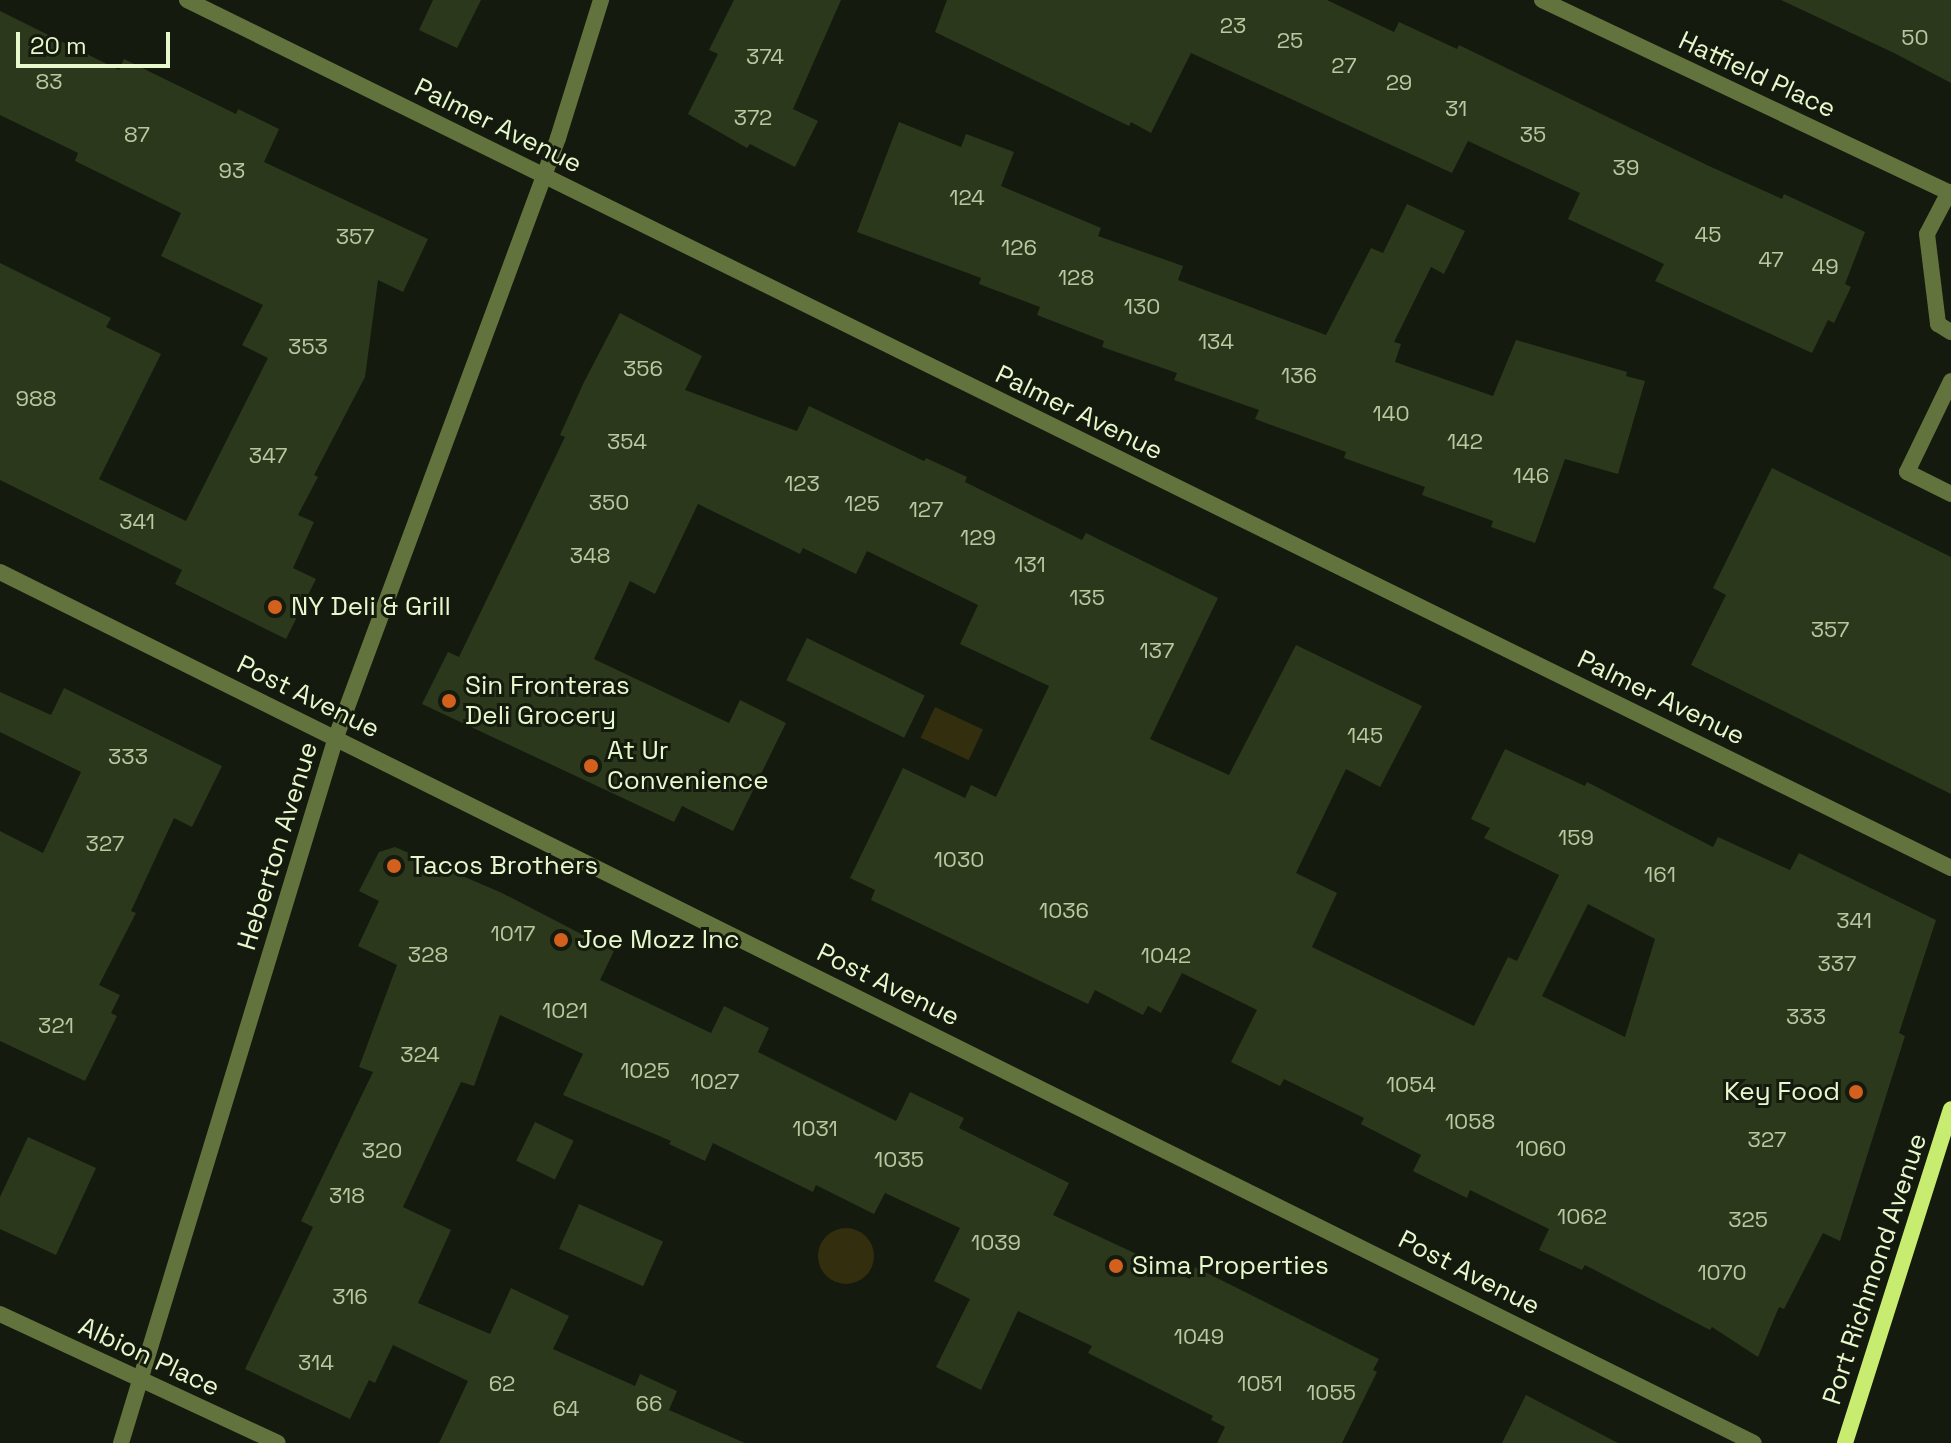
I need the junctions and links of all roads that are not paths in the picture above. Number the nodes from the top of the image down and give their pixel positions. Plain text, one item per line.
1 (187, 0) edge
2 (601, 0) edge
3 (1542, 0) edge
4 (542, 174) junction
5 (1950, 193) edge
6 (1951, 332) edge
7 (1951, 381) edge
8 (1951, 494) edge
9 (0, 572) edge
10 (336, 737) junction
11 (1951, 868) edge
12 (1951, 1109) edge
13 (0, 1314) edge
14 (140, 1380) junction
15 (121, 1443) edge
16 (278, 1443) edge
17 (1754, 1443) edge
18 (1845, 1443) edge

1 - 4 street, Palmer Avenue
2 - 4 street, Heberton Avenue
3 - 5 street, Hatfield Place
4 - 10 street, Heberton Avenue
4 - 11 street, Palmer Avenue
5 - 6 street
7 - 8 street
9 - 10 street, Post Avenue
10 - 14 street, Heberton Avenue
10 - 17 street, Post Avenue
12 - 18 street, Port Richmond Avenue
13 - 14 street, Albion Place
14 - 15 street, Heberton Avenue
14 - 16 street, Albion Place

